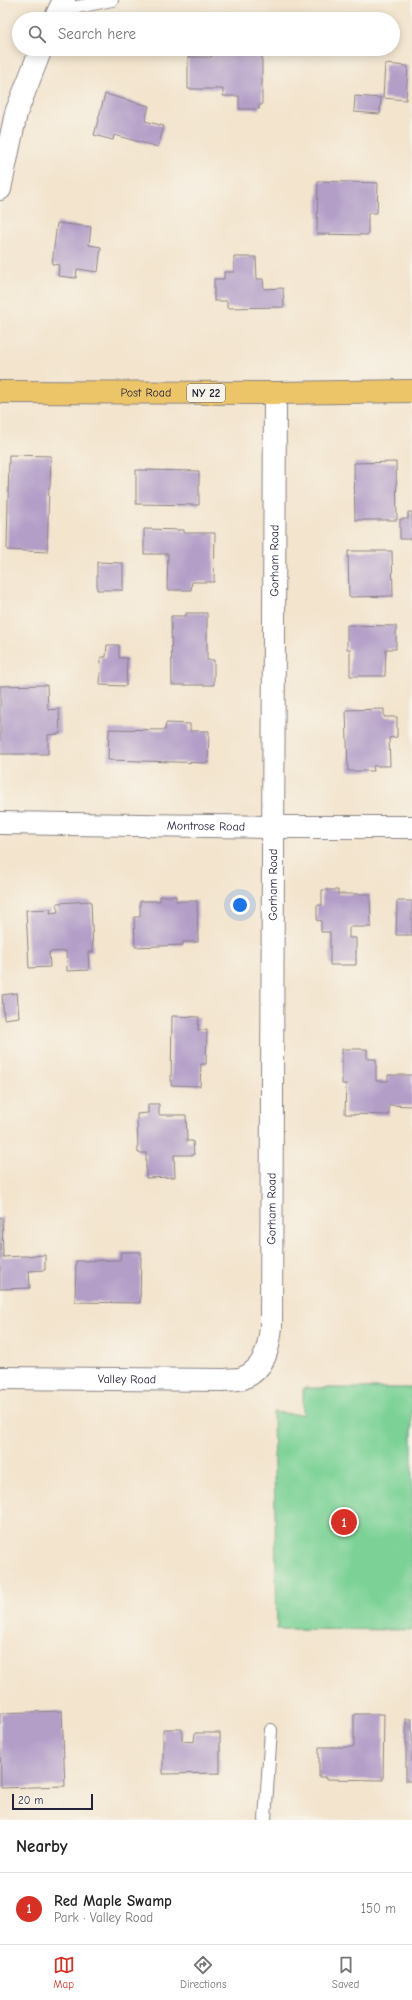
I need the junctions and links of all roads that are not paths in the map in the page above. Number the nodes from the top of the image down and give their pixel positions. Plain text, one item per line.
1 (112, 0) edge
2 (59, 10) edge
3 (38, 56) edge
4 (0, 189) edge
5 (412, 391) edge
6 (0, 392) edge
7 (275, 393) junction
8 (0, 823) edge
9 (273, 827) junction
10 (412, 827) edge
11 (252, 1371) joint
12 (0, 1378) edge
13 (271, 1730) dead end
14 (265, 1820) edge

1 - 2 lane
3 - 4 street
5 - 7 main road, Post Road / NY 22
6 - 7 main road, Post Road / NY 22
7 - 9 street, Gorham Road
8 - 9 street, Montrose Road
9 - 10 street, Montrose Road
9 - 11 street, Gorham Road
11 - 12 street, Valley Road
13 - 14 lane

